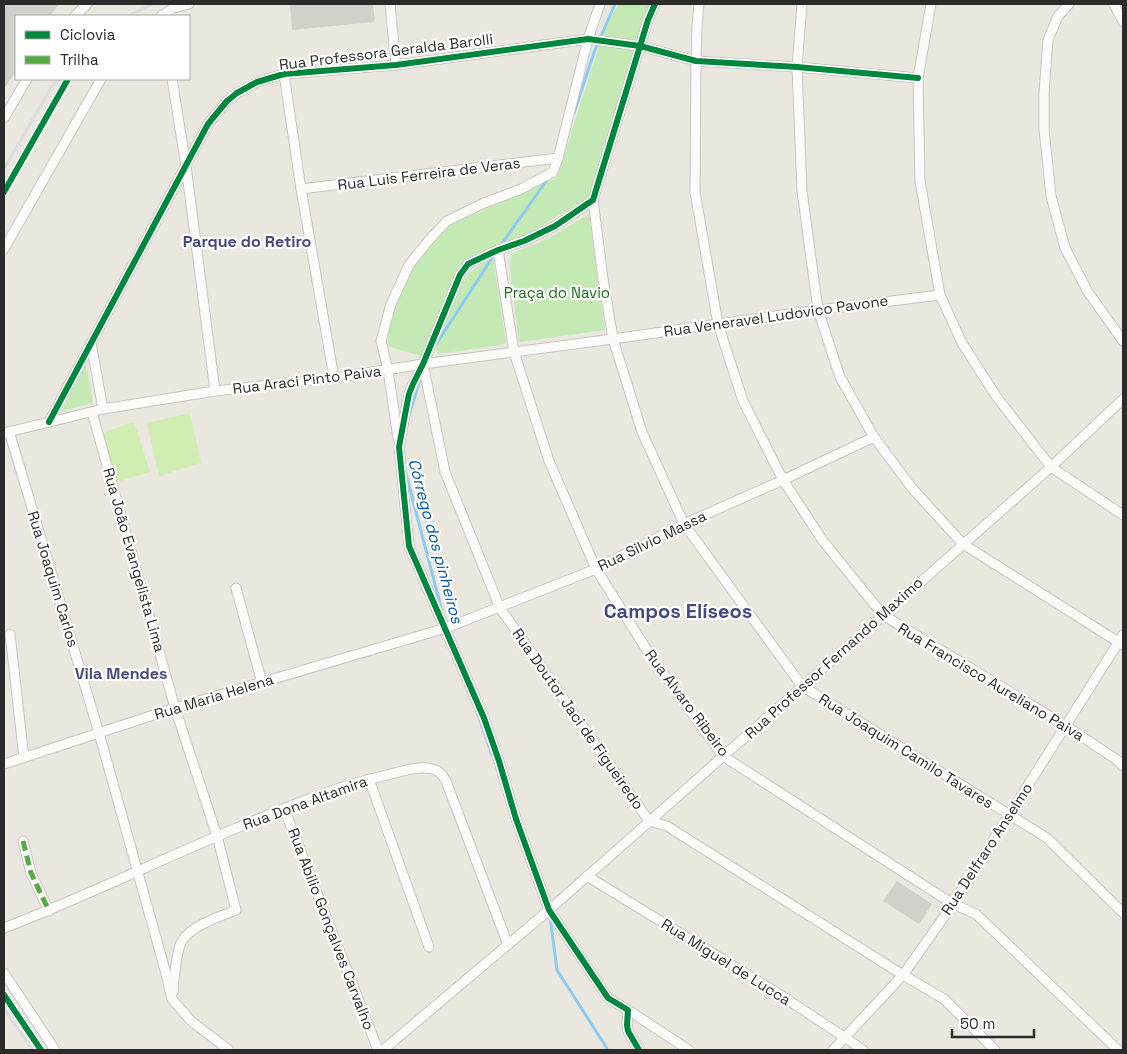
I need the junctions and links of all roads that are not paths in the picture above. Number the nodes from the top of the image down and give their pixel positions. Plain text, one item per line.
1 (87, 4) edge
2 (189, 4) edge
3 (390, 4) edge
4 (600, 4) edge
5 (655, 4) edge
6 (700, 4) edge
7 (802, 4) edge
8 (930, 4) edge
9 (1069, 4) edge
10 (1114, 4) edge
11 (76, 15) edge
12 (163, 15) edge
13 (1123, 22) edge
14 (588, 39) junction
15 (640, 46) junction
16 (696, 61) junction
17 (396, 65) junction
18 (797, 67) junction
19 (284, 74) junction
20 (918, 78) junction
21 (26, 80) edge
22 (100, 80) edge
23 (172, 80) edge
24 (4, 118) edge
25 (558, 158) junction
26 (186, 166) junction
27 (301, 190) junction
28 (593, 200) junction
29 (4, 249) edge
30 (498, 250) junction
31 (940, 295) junction
32 (818, 310) junction
33 (718, 324) junction
34 (613, 339) junction
35 (1123, 341) edge
36 (91, 343) junction
37 (514, 352) junction
38 (423, 364) junction
39 (388, 370) junction
40 (334, 378) junction
41 (215, 392) junction
42 (1123, 399) edge
43 (103, 409) junction
44 (92, 412) junction
45 (49, 422) junction
46 (6, 432) edge
47 (874, 437) junction
48 (399, 447) junction
49 (1051, 467) junction
50 (783, 480) junction
51 (1123, 515) edge
52 (684, 524) junction
53 (963, 544) junction
54 (596, 569) junction
55 (236, 588) dead end
56 (500, 608) junction
57 (882, 615) junction
58 (446, 628) junction
59 (10, 634) dead end
60 (426, 635) joint
61 (1122, 641) edge
62 (262, 683) junction
63 (802, 686) junction
64 (176, 708) junction
65 (1066, 726) junction
66 (99, 733) junction
67 (723, 756) junction
68 (24, 758) junction
69 (4, 764) edge
70 (1123, 766) edge
71 (369, 779) junction
72 (284, 808) junction
73 (1009, 815) junction
74 (649, 821) junction
75 (217, 836) junction
76 (24, 841) dead end
77 (138, 871) junction
78 (587, 876) junction
79 (953, 904) junction
80 (549, 910) junction
81 (49, 911) junction
82 (1123, 913) edge
83 (4, 928) edge
84 (508, 945) junction
85 (429, 947) dead end
86 (4, 973) edge
87 (903, 975) junction
88 (172, 999) junction
89 (628, 1010) junction
90 (844, 1037) junction
91 (55, 1050) edge
92 (229, 1050) edge
93 (378, 1050) edge
94 (383, 1050) edge
95 (639, 1050) edge
96 (689, 1050) edge
97 (833, 1050) edge
98 (862, 1050) edge
99 (995, 1050) edge
100 (1118, 1050) edge

1 - 11 street
2 - 12 street
3 - 17 street
4 - 14 street
5 - 15 street
6 - 16 street, Rua Francisco Aureliano Paiva
7 - 18 street
8 - 20 street
9 - 35 street
10 - 13 street
14 - 15 street, Rua Professora Geralda Barolli
14 - 17 street, Rua Professora Geralda Barolli
14 - 25 street
15 - 16 street, Rua Professora Geralda Barolli
15 - 28 street
16 - 18 street, Rua Professora Geralda Barolli
16 - 33 street, Rua Francisco Aureliano Paiva
17 - 19 street, Rua Professora Geralda Barolli
18 - 20 street, Rua Professora Geralda Barolli
18 - 32 street
19 - 26 street, Rua Professora Geralda Barolli
19 - 27 street
20 - 31 street
21 - 24 street
22 - 29 street
23 - 26 street
25 - 27 street, Rua Luis Ferreira de Veras
25 - 39 street
26 - 36 street, Rua Professora Geralda Barolli
26 - 41 street
27 - 40 street
28 - 30 street
28 - 34 street, Rua Joaquim Camilo Tavares
30 - 37 street, Rua Alvaro Ribeiro
30 - 38 street
31 - 32 street, Rua Veneravel Ludovico Pavone
31 - 49 street
32 - 33 street, Rua Veneravel Ludovico Pavone
32 - 47 street
33 - 34 street, Rua Veneravel Ludovico Pavone
33 - 50 street, Rua Francisco Aureliano Paiva
34 - 37 street, Rua Araci Pinto Paiva
34 - 52 street, Rua Joaquim Camilo Tavares
36 - 43 street
36 - 45 street, Rua Professora Geralda Barolli
37 - 38 street, Rua Araci Pinto Paiva
37 - 54 street, Rua Alvaro Ribeiro
38 - 39 street, Rua Araci Pinto Paiva
38 - 48 street
38 - 56 street, Rua Doutor Jaci de Figueiredo
39 - 40 street, Rua Araci Pinto Paiva
39 - 48 street
40 - 41 street, Rua Araci Pinto Paiva
41 - 43 street, Rua Araci Pinto Paiva
42 - 49 street, Rua Professor Fernando Maximo
43 - 44 street, Rua Araci Pinto Paiva
44 - 45 street, Rua Araci Pinto Paiva
44 - 64 street, Rua João Evangelista Lima
45 - 46 street, Rua Araci Pinto Paiva
46 - 66 street, Rua Joaquim Carlos
47 - 50 street, Rua Silvio Massa
47 - 53 street
48 - 58 street
49 - 51 street
49 - 53 street, Rua Professor Fernando Maximo
50 - 52 street, Rua Silvio Massa
50 - 57 street, Rua Francisco Aureliano Paiva
52 - 54 street, Rua Silvio Massa
52 - 63 street, Rua Joaquim Camilo Tavares
53 - 57 street, Rua Professor Fernando Maximo
53 - 61 street
54 - 56 street, Rua Silvio Massa
54 - 67 street, Rua Alvaro Ribeiro
55 - 62 street
56 - 58 street, Rua Silvio Massa
56 - 74 street, Rua Doutor Jaci de Figueiredo
57 - 63 street, Rua Professor Fernando Maximo
57 - 65 street, Rua Francisco Aureliano Paiva
58 - 60 street, Rua Silvio Massa
58 - 80 street
59 - 68 street
60 - 62 street, Rua Maria Helena
61 - 65 street, Rua Delfraro Anselmo
62 - 64 street, Rua Maria Helena
63 - 67 street, Rua Professor Fernando Maximo
63 - 73 street, Rua Joaquim Camilo Tavares
64 - 66 street, Rua Maria Helena
64 - 75 street, Rua João Evangelista Lima
65 - 70 street, Rua Francisco Aureliano Paiva
65 - 73 street, Rua Delfraro Anselmo
66 - 68 street, Rua Maria Helena
66 - 77 street, Rua Joaquim Carlos
67 - 74 street, Rua Professor Fernando Maximo
67 - 79 street, Rua Alvaro Ribeiro
68 - 69 street, Rua Maria Helena
71 - 72 street, Rua Dona Altamira
71 - 84 street, Rua Dona Altamira
71 - 85 street
72 - 75 street, Rua Dona Altamira
72 - 93 street, Rua Abilio Gonçalves Carvalho
73 - 79 street, Rua Delfraro Anselmo
73 - 82 street, Rua Joaquim Camilo Tavares
74 - 78 street, Rua Professor Fernando Maximo
74 - 87 street, Rua Doutor Jaci de Figueiredo
75 - 77 street, Rua Dona Altamira
75 - 88 street, Rua João Evangelista Lima
76 - 81 street
77 - 81 street, Rua Dona Altamira
77 - 88 street, Rua Joaquim Carlos
78 - 80 street, Rua Professor Fernando Maximo
78 - 90 street, Rua Miguel de Lucca
79 - 87 street, Rua Delfraro Anselmo
79 - 100 street, Rua Alvaro Ribeiro
80 - 84 street, Rua Professor Fernando Maximo
80 - 89 street
81 - 83 street, Rua Dona Altamira
84 - 94 street, Rua Professor Fernando Maximo
86 - 91 street
87 - 90 street, Rua Delfraro Anselmo
87 - 99 street, Rua Doutor Jaci de Figueiredo
88 - 92 street
89 - 95 street
89 - 96 street
90 - 97 street, Rua Delfraro Anselmo
90 - 98 street, Rua Miguel de Lucca

